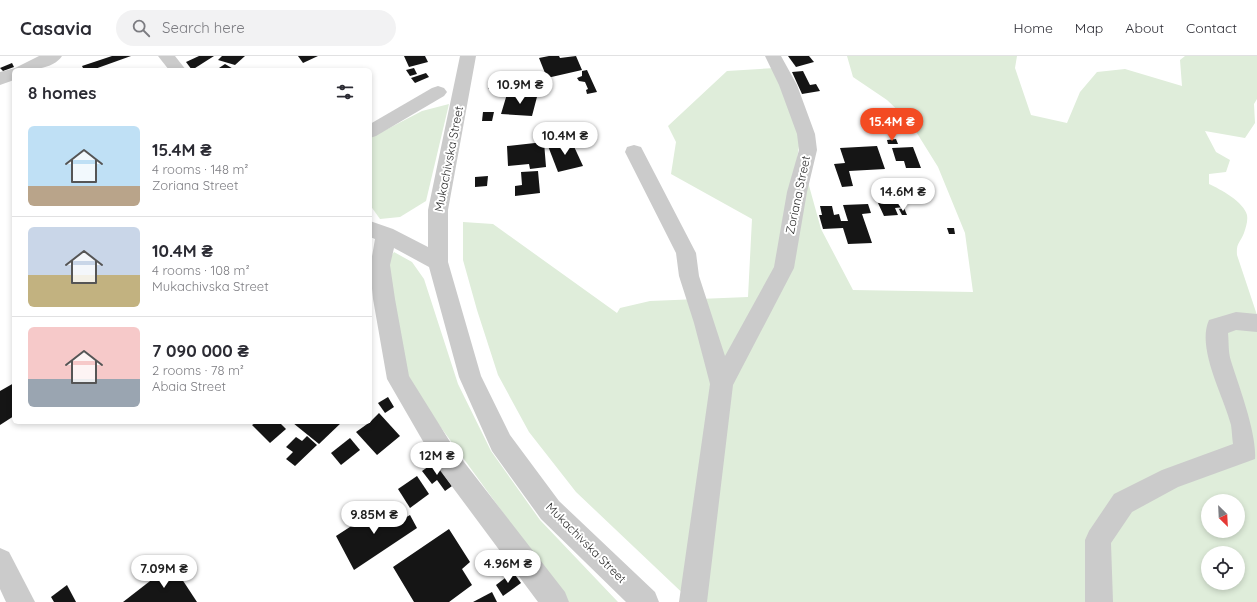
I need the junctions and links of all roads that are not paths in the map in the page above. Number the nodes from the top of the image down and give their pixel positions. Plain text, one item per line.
1 (54, 56) edge
2 (166, 56) edge
3 (468, 56) edge
4 (773, 56) edge
5 (27, 68) edge
6 (176, 68) edge
7 (12, 74) edge
8 (0, 79) edge
9 (438, 92) dead end
10 (372, 131) edge
11 (634, 152) dead end
12 (378, 232) edge
13 (438, 262) junction
14 (1257, 323) edge
15 (722, 384) junction
16 (1252, 458) edge
17 (0, 561) edge
18 (22, 602) edge
19 (555, 602) edge
20 (645, 602) edge
21 (693, 602) edge
22 (1099, 602) edge

1 - 5 street
2 - 6 street
3 - 13 street, Mukachivska Street
4 - 15 street, Zoriana Street
7 - 8 street
9 - 10 street
11 - 15 street
12 - 13 street
12 - 19 street
13 - 20 street, Mukachivska Street
14 - 16 street
15 - 21 street
16 - 22 street
17 - 18 street

